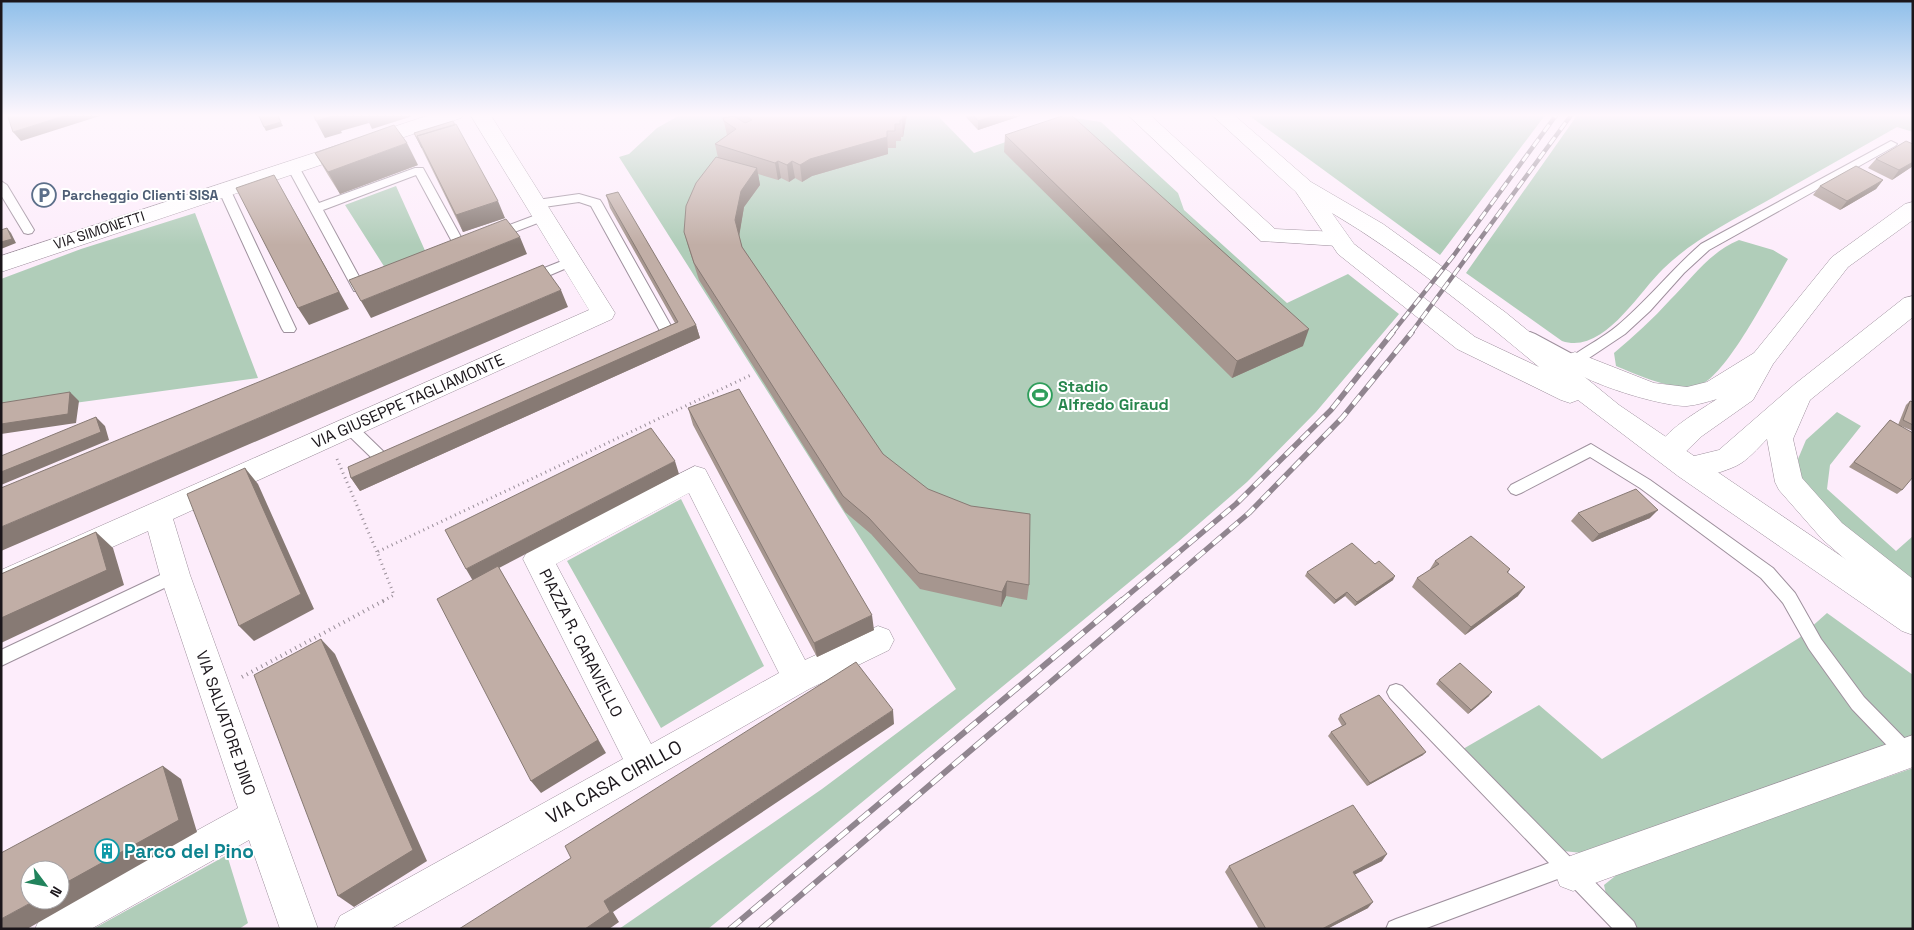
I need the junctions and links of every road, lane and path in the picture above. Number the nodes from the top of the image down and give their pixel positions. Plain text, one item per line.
1 (322, 157) edge
2 (508, 157) edge
3 (1184, 157) edge
4 (1270, 157) edge
5 (1868, 157) edge
6 (293, 167) junction
7 (1, 185) edge
8 (1303, 187) junction
9 (224, 189) junction
10 (316, 209) junction
11 (541, 210) junction
12 (1913, 210) edge
13 (28, 230) dead end
14 (486, 239) edge
15 (1338, 239) junction
16 (461, 248) edge
17 (572, 261) junction
18 (1, 264) edge
19 (378, 280) edge
20 (520, 282) edge
21 (1913, 304) edge
22 (1496, 318) junction
23 (289, 329) dead end
24 (641, 345) edge
25 (1764, 358) junction
26 (1576, 362) junction
27 (751, 375) edge
28 (1804, 391) junction
29 (1610, 412) junction
30 (350, 428) junction
31 (327, 438) junction
32 (410, 448) edge
33 (1678, 461) junction
34 (1516, 490) dead end
35 (158, 515) junction
36 (377, 552) junction
37 (175, 574) junction
38 (1, 584) edge
39 (1913, 596) edge
40 (1913, 622) edge
41 (878, 640) dead end
42 (1, 658) edge
43 (798, 679) junction
44 (215, 691) junction
45 (1396, 692) dead end
46 (1910, 752) edge
47 (644, 765) junction
48 (258, 816) junction
49 (1570, 869) junction
50 (54, 929) edge
51 (299, 929) edge
52 (353, 929) edge
53 (1396, 929) edge
54 (1627, 929) edge

1 - 6 main road, VIA SIMONETTI
2 - 11 main road, VIA GIUSEPPE TAGLIAMONTE
3 - 15 main road
4 - 8 main road
5 - 26 lane
6 - 9 main road, VIA SIMONETTI
6 - 10 lane
7 - 13 lane
8 - 15 main road
8 - 22 main road
9 - 18 main road, VIA SIMONETTI
9 - 23 lane
10 - 16 lane
10 - 19 lane
11 - 14 lane
11 - 17 main road, VIA GIUSEPPE TAGLIAMONTE
11 - 24 lane
12 - 25 main road
15 - 29 main road
17 - 20 lane
17 - 30 main road, VIA GIUSEPPE TAGLIAMONTE
21 - 28 main road
22 - 26 lane
22 - 29 main road
25 - 26 main road
25 - 33 main road
27 - 36 path
28 - 33 main road
28 - 39 main road
29 - 33 main road
30 - 31 main road, VIA GIUSEPPE TAGLIAMONTE
30 - 32 lane
31 - 35 main road, VIA GIUSEPPE TAGLIAMONTE
31 - 36 path
33 - 40 main road
34 - 46 lane
35 - 37 main road, VIA SALVATORE DINO
35 - 38 main road, VIA GIUSEPPE TAGLIAMONTE
36 - 44 path
37 - 42 lane
37 - 44 main road, VIA SALVATORE DINO
41 - 43 main road, VIA CASA CIRILLO
43 - 47 main road, VIA CASA CIRILLO
43 - 47 main road, PIAZZA R. CARAVIELLO
44 - 48 main road, VIA SALVATORE DINO
45 - 49 lane
46 - 49 main road
47 - 52 main road, VIA CASA CIRILLO
48 - 50 main road
48 - 51 main road, VIA SALVATORE DINO
49 - 53 lane
49 - 54 lane

